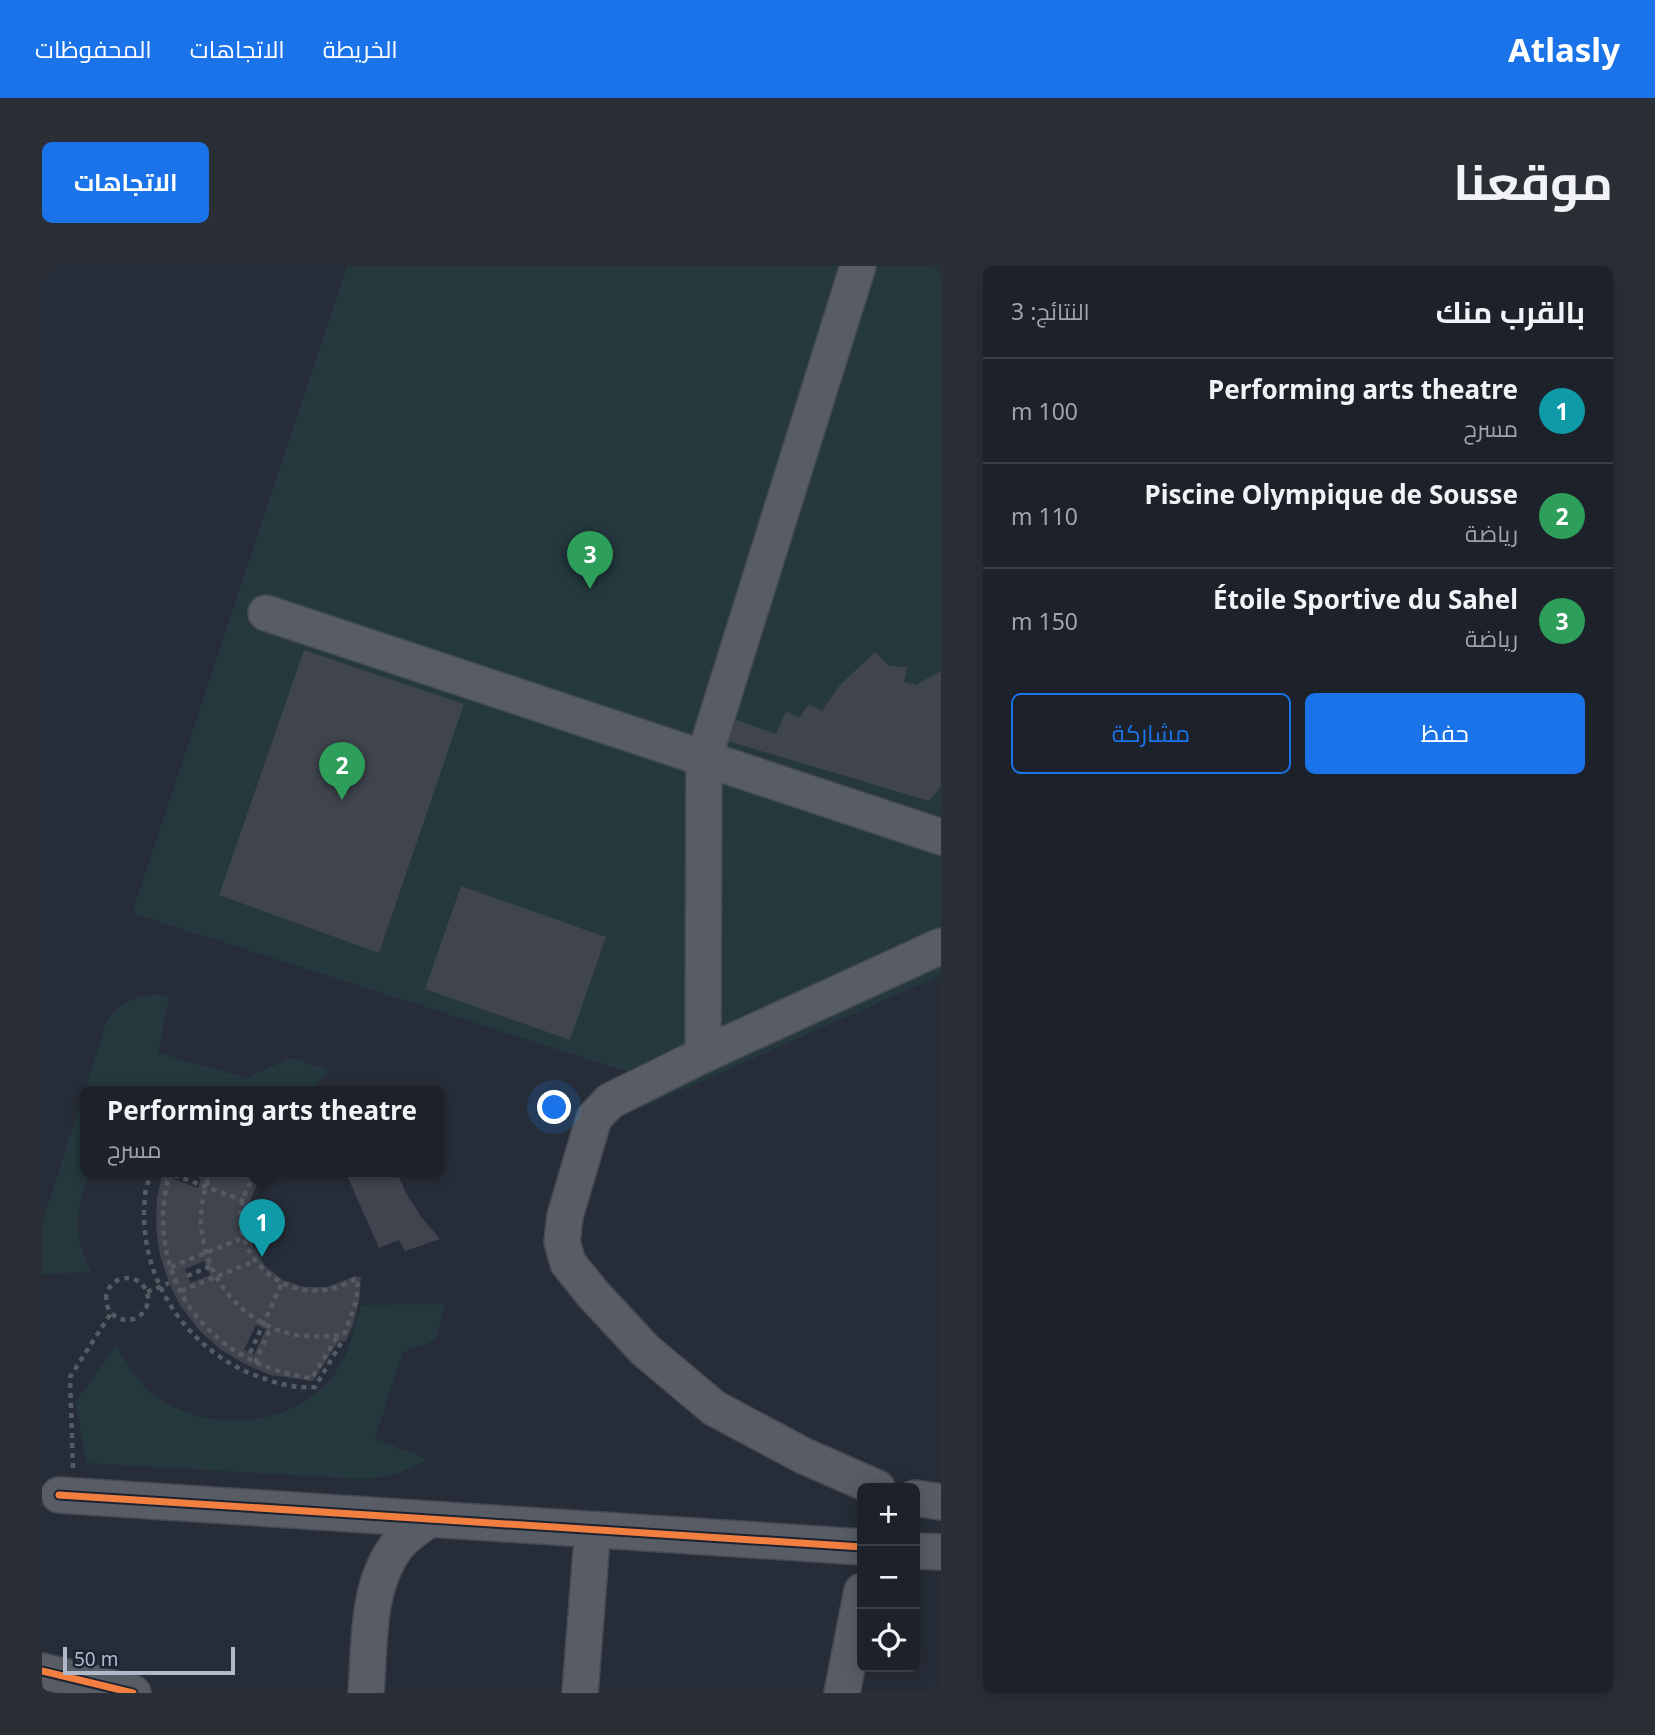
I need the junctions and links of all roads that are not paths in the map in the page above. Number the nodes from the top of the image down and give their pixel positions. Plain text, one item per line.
1 (858, 266) edge
2 (266, 613) dead end
3 (704, 758) junction
4 (941, 837) edge
5 (941, 946) edge
6 (703, 1055) junction
7 (866, 1483) edge
8 (54, 1494) edge
9 (920, 1499) edge
10 (941, 1502) edge
11 (429, 1519) junction
12 (857, 1547) edge
13 (920, 1550) edge
14 (591, 1552) dead end
15 (941, 1552) edge
16 (858, 1609) edge
17 (42, 1671) edge
18 (94, 1688) edge
19 (133, 1693) edge
20 (366, 1693) edge
21 (580, 1693) edge
22 (842, 1693) edge

1 - 3 street
2 - 3 street
3 - 4 street
3 - 6 street
5 - 6 street
6 - 7 street
8 - 11 street
9 - 10 street
11 - 12 street
11 - 20 street
13 - 15 street
14 - 21 street
16 - 22 street
17 - 18 street
18 - 19 street

